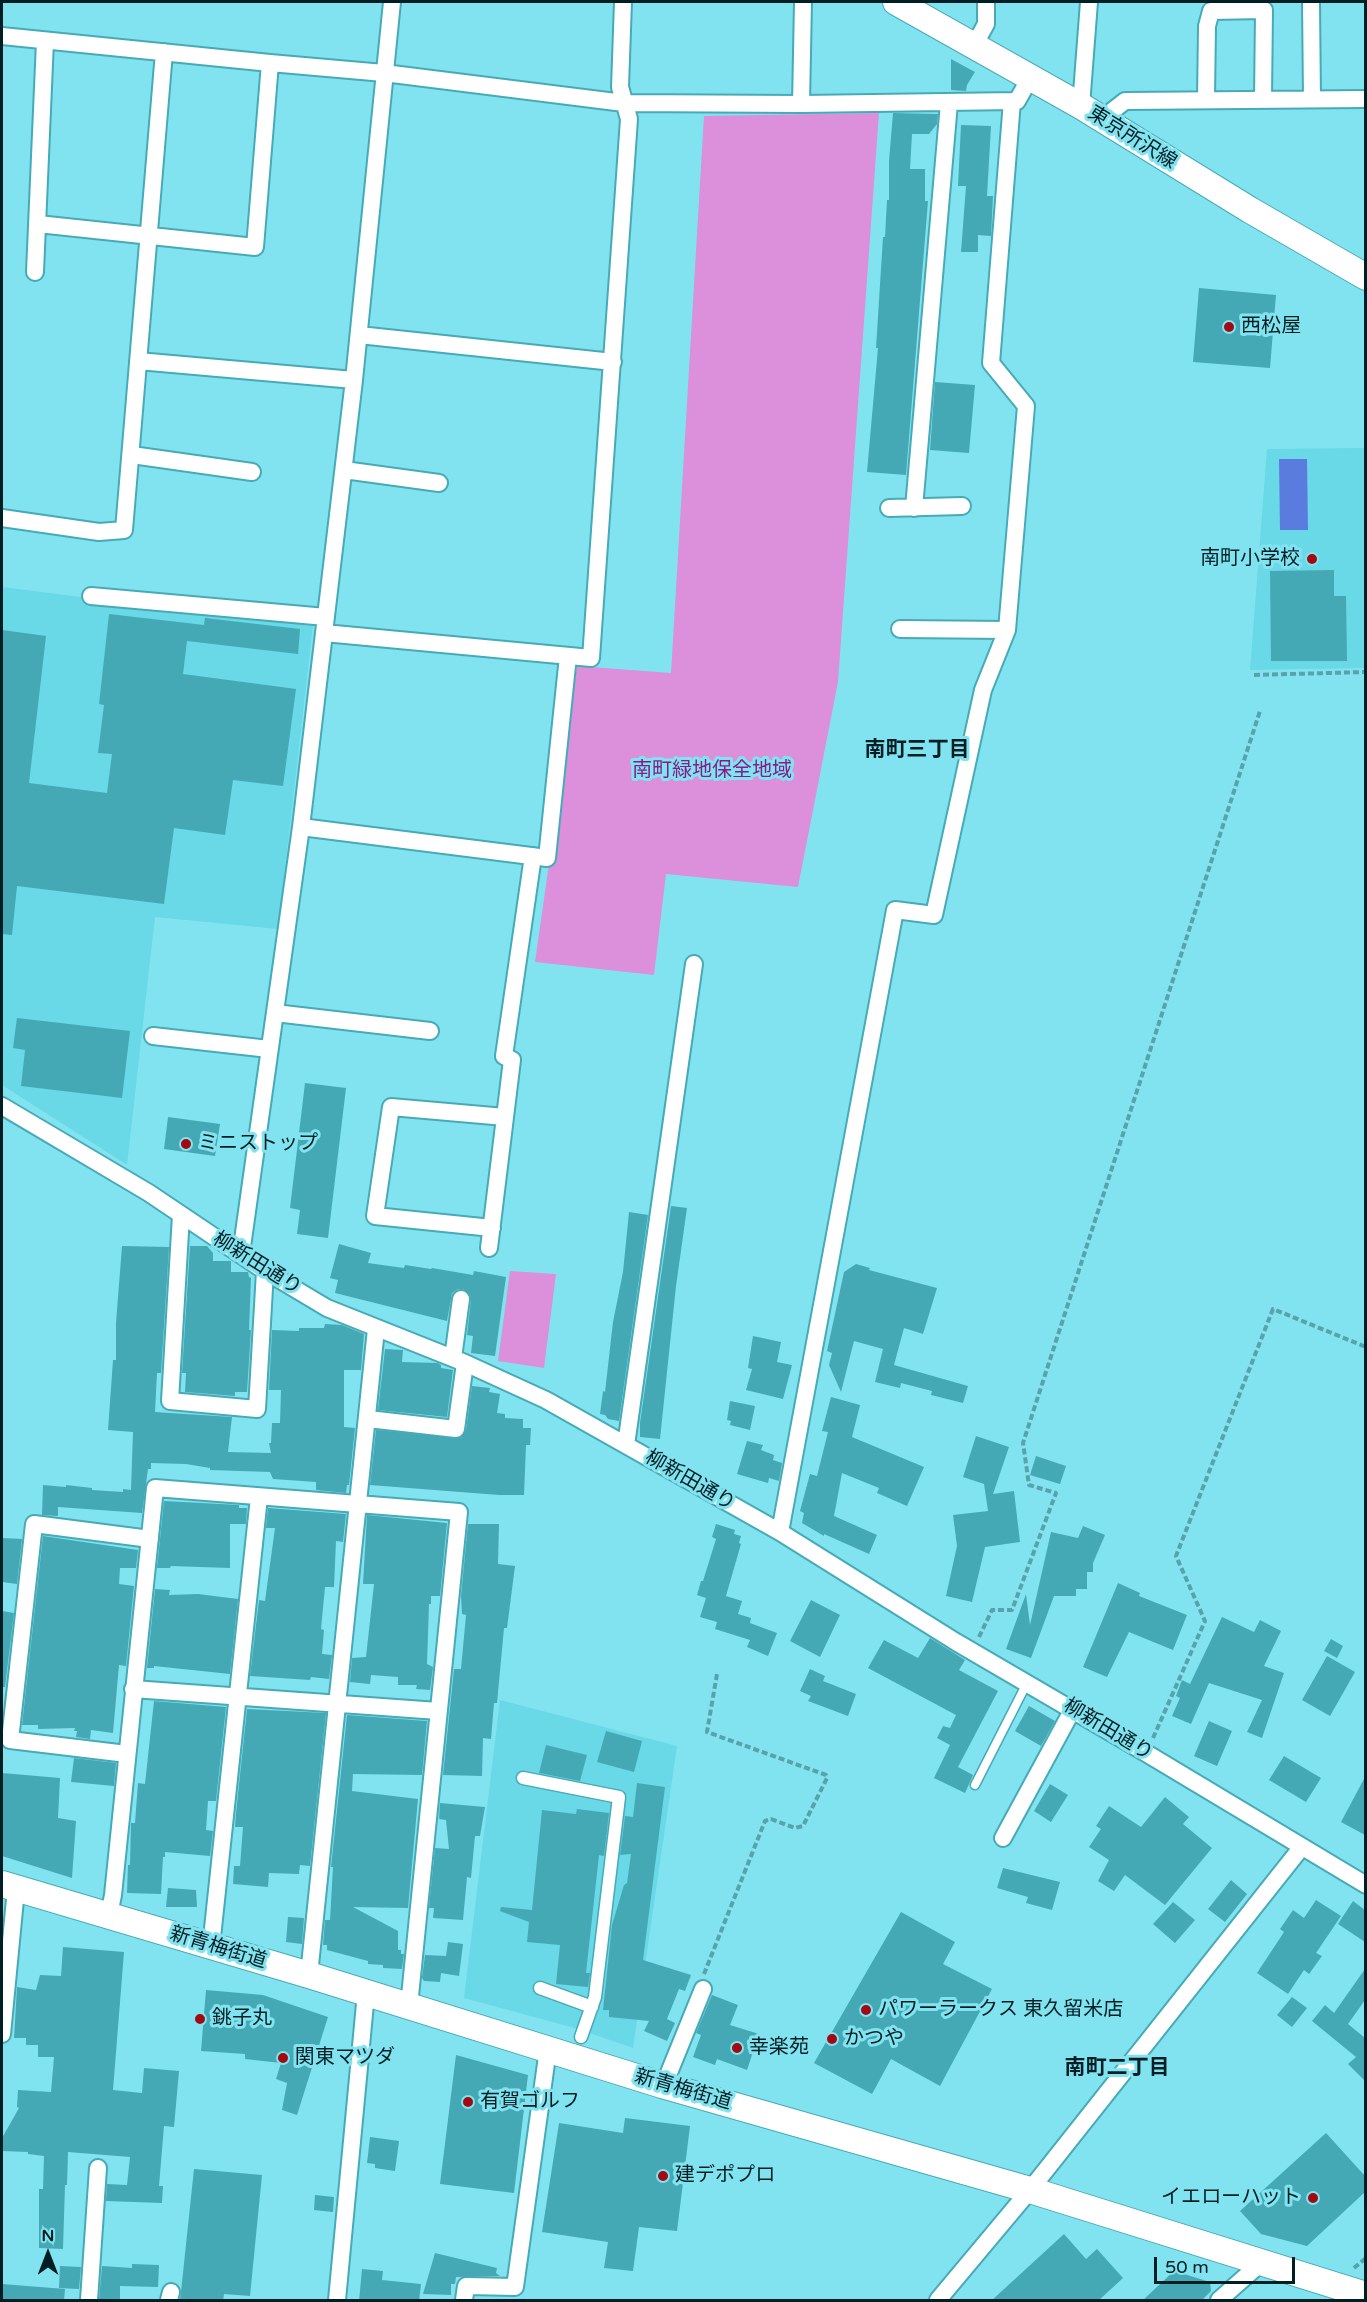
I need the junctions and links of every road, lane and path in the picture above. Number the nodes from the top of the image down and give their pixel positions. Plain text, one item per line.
1 (392, 2) edge
2 (622, 2) edge
3 (803, 2) edge
4 (896, 2) edge
5 (986, 2) edge
6 (1089, 2) edge
7 (1311, 2) edge
8 (2, 36) edge
9 (45, 40) junction
10 (974, 46) junction
11 (164, 52) junction
12 (270, 63) junction
13 (384, 73) junction
14 (1030, 78) junction
15 (1206, 99) junction
16 (1312, 99) junction
17 (1365, 99) edge
18 (1263, 100) junction
19 (1012, 101) junction
20 (624, 103) junction
21 (949, 103) junction
22 (801, 104) junction
23 (1091, 113) junction
24 (38, 224) junction
25 (148, 237) junction
26 (35, 272) dead end
27 (1365, 277) edge
28 (359, 335) junction
29 (138, 361) junction
30 (612, 362) junction
31 (354, 380) junction
32 (132, 455) junction
33 (344, 470) junction
34 (252, 472) dead end
35 (440, 483) dead end
36 (962, 506) dead end
37 (889, 508) dead end
38 (914, 508) junction
39 (2, 518) edge
40 (91, 596) dead end
41 (325, 625) junction
42 (900, 629) dead end
43 (1007, 630) junction
44 (568, 656) junction
45 (1365, 672) edge
46 (1254, 675) dead end
47 (1260, 711) dead end
48 (301, 827) junction
49 (532, 856) junction
50 (694, 964) dead end
51 (275, 1013) junction
52 (430, 1031) dead end
53 (153, 1036) dead end
54 (269, 1049) junction
55 (2, 1106) edge
56 (505, 1117) junction
57 (180, 1215) junction
58 (492, 1228) junction
59 (489, 1248) dead end
60 (241, 1254) junction
61 (265, 1272) junction
62 (461, 1299) dead end
63 (376, 1329) junction
64 (1365, 1347) edge
65 (459, 1361) junction
66 (368, 1419) junction
67 (626, 1444) junction
68 (259, 1497) junction
69 (359, 1503) junction
70 (780, 1532) junction
71 (150, 1539) junction
72 (971, 1651) junction
73 (717, 1674) dead end
74 (1027, 1683) junction
75 (134, 1689) junction
76 (237, 1696) junction
77 (338, 1704) junction
78 (1073, 1710) junction
79 (438, 1711) junction
80 (1146, 1753) junction
81 (127, 1754) junction
82 (523, 1778) dead end
83 (975, 1785) dead end
84 (1003, 1838) dead end
85 (1301, 1848) junction
86 (1365, 1885) edge
87 (9, 1886) edge
88 (109, 1915) junction
89 (211, 1947) junction
90 (309, 1975) junction
91 (540, 1988) dead end
92 (703, 1989) joint
93 (366, 1993) junction
94 (409, 2006) junction
95 (592, 2007) junction
96 (2, 2034) edge
97 (581, 2037) dead end
98 (548, 2049) junction
99 (664, 2085) junction
100 (98, 2168) dead end
101 (1030, 2190) junction
102 (1365, 2258) edge
103 (1261, 2263) junction
104 (1354, 2268) dead end
105 (1365, 2295) edge
106 (89, 2301) edge
107 (337, 2301) edge
108 (464, 2301) edge
109 (938, 2301) edge
110 (1219, 2301) edge

1 - 13 street
2 - 20 street
3 - 22 street
4 - 10 main road, 東京所沢線
5 - 10 street
6 - 23 street
7 - 16 street
8 - 9 street
9 - 11 street
9 - 24 street
10 - 14 main road, 東京所沢線
11 - 12 street
11 - 25 street
12 - 13 street
12 - 25 street
13 - 20 street
13 - 28 street
14 - 19 street
14 - 23 main road, 東京所沢線
15 - 18 street
15 - 18 street
15 - 23 street
16 - 17 street
16 - 18 street
19 - 21 street
19 - 43 street
20 - 22 street
20 - 30 street
21 - 22 street
21 - 38 street
23 - 27 main road, 東京所沢線
24 - 25 street
24 - 26 street
25 - 29 street
28 - 30 street
28 - 31 street
29 - 31 street
29 - 32 street
30 - 44 street
31 - 33 street
32 - 34 street
32 - 39 street
33 - 35 street
33 - 41 street
36 - 38 street
37 - 38 street
40 - 41 street
41 - 44 street
41 - 48 street
42 - 43 street
43 - 70 street
44 - 49 street
45 - 46 path
47 - 72 path
48 - 49 street
48 - 51 street
49 - 56 street
50 - 67 street
51 - 52 street
51 - 54 street
53 - 54 street
54 - 60 street
55 - 57 street, 柳新田通り
56 - 58 street
56 - 58 street
57 - 60 street, 柳新田通り
57 - 61 street
58 - 59 street
60 - 61 street, 柳新田通り
61 - 63 street, 柳新田通り
62 - 65 street
63 - 65 street, 柳新田通り
63 - 66 street
64 - 80 path
65 - 66 street
65 - 67 street, 柳新田通り
66 - 69 street
67 - 70 street, 柳新田通り
68 - 69 street
68 - 71 street
68 - 76 street
69 - 77 street
69 - 79 street
70 - 72 street, 柳新田通り
71 - 75 street
71 - 81 street
72 - 74 street, 柳新田通り
73 - 92 path
74 - 78 street, 柳新田通り
74 - 83 lane
75 - 76 street
75 - 81 street
76 - 77 street
76 - 89 street
77 - 79 street
77 - 90 street
78 - 80 street, 柳新田通り
78 - 84 street
79 - 94 street
80 - 85 street, 柳新田通り
81 - 88 street
82 - 95 street
85 - 86 street, 柳新田通り
85 - 101 street
87 - 88 main road, 新青梅街道
87 - 96 street
88 - 89 main road, 新青梅街道
89 - 90 main road, 新青梅街道
90 - 93 main road, 新青梅街道
91 - 95 street
92 - 99 street
93 - 94 main road, 新青梅街道
93 - 107 street
94 - 98 main road, 新青梅街道
95 - 97 street
98 - 99 main road, 新青梅街道
98 - 108 street
99 - 101 main road, 新青梅街道
100 - 106 street
101 - 103 main road, 新青梅街道
101 - 109 street
102 - 104 path
103 - 105 main road, 新青梅街道
103 - 110 street

